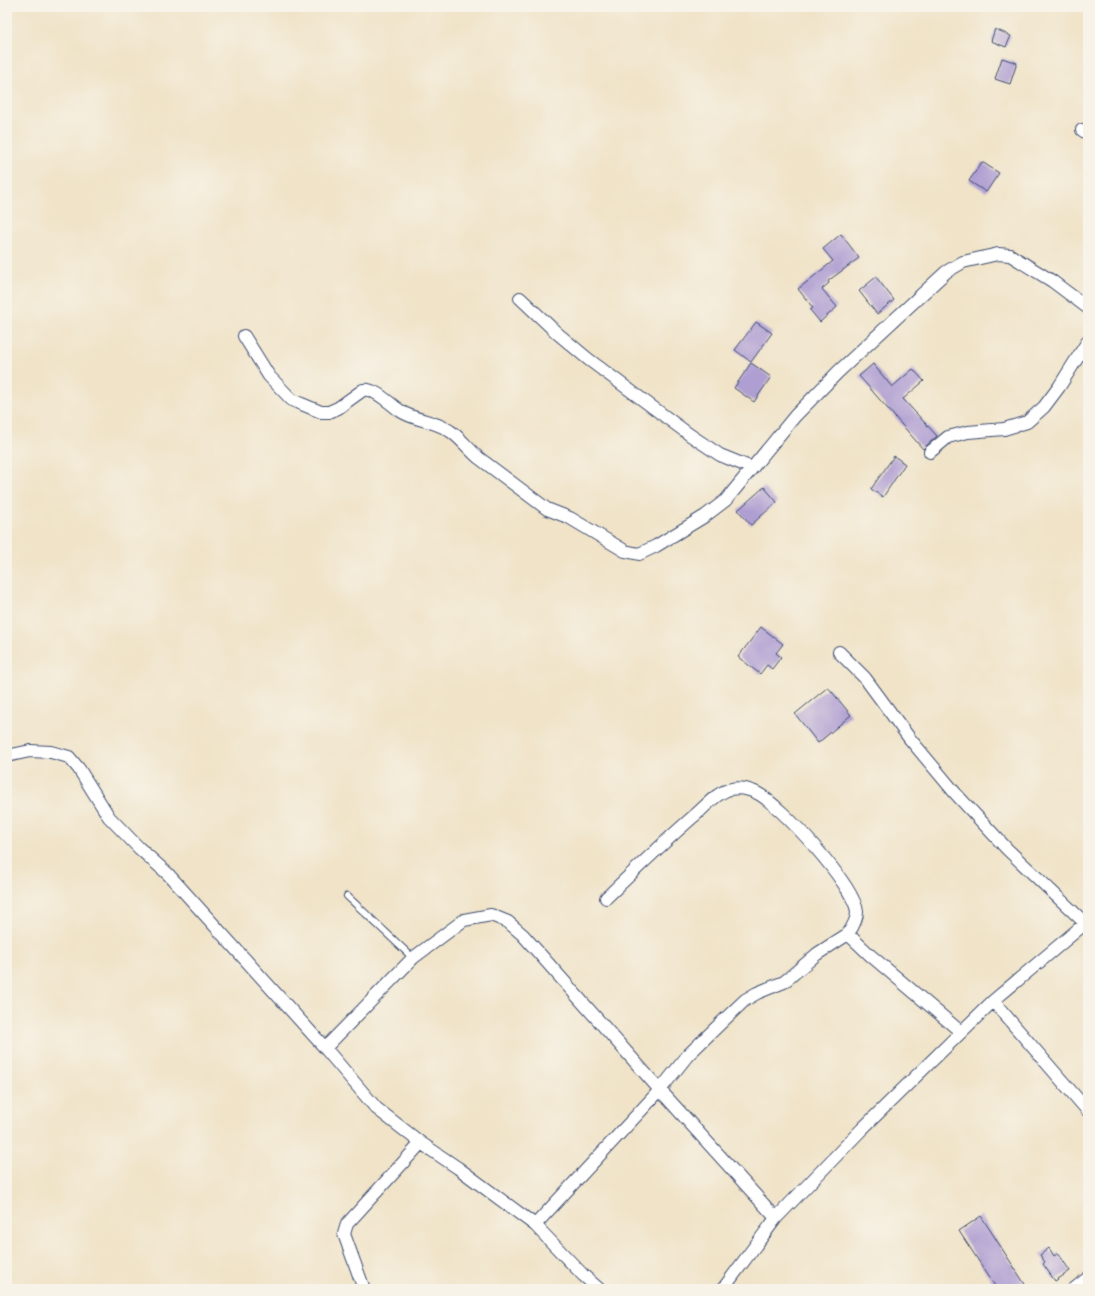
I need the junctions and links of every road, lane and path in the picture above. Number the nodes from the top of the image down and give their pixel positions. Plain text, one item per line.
1 (520, 298) dead end
2 (1088, 308) edge
3 (244, 336) dead end
4 (1088, 341) edge
5 (930, 452) dead end
6 (752, 468) junction
7 (839, 652) dead end
8 (7, 756) edge
9 (347, 896) dead end
10 (606, 898) dead end
11 (1086, 922) edge
12 (848, 934) junction
13 (412, 958) junction
14 (993, 1001) junction
15 (961, 1032) junction
16 (325, 1048) junction
17 (660, 1090) junction
18 (1088, 1111) edge
19 (421, 1143) junction
20 (776, 1218) junction
21 (535, 1225) junction
22 (1088, 1278) edge
23 (364, 1289) edge
24 (599, 1289) edge
25 (723, 1289) edge
26 (1074, 1289) edge

1 - 6 street
2 - 6 street
3 - 6 street
4 - 5 street
7 - 11 street
8 - 16 street
9 - 13 lane
10 - 12 street
11 - 14 street
12 - 15 street
12 - 17 street
13 - 16 street
13 - 17 street
14 - 15 street
14 - 18 street
15 - 20 street
16 - 19 street
17 - 20 street
17 - 21 street
19 - 21 street
19 - 23 street
20 - 25 street
21 - 24 street
22 - 26 street

